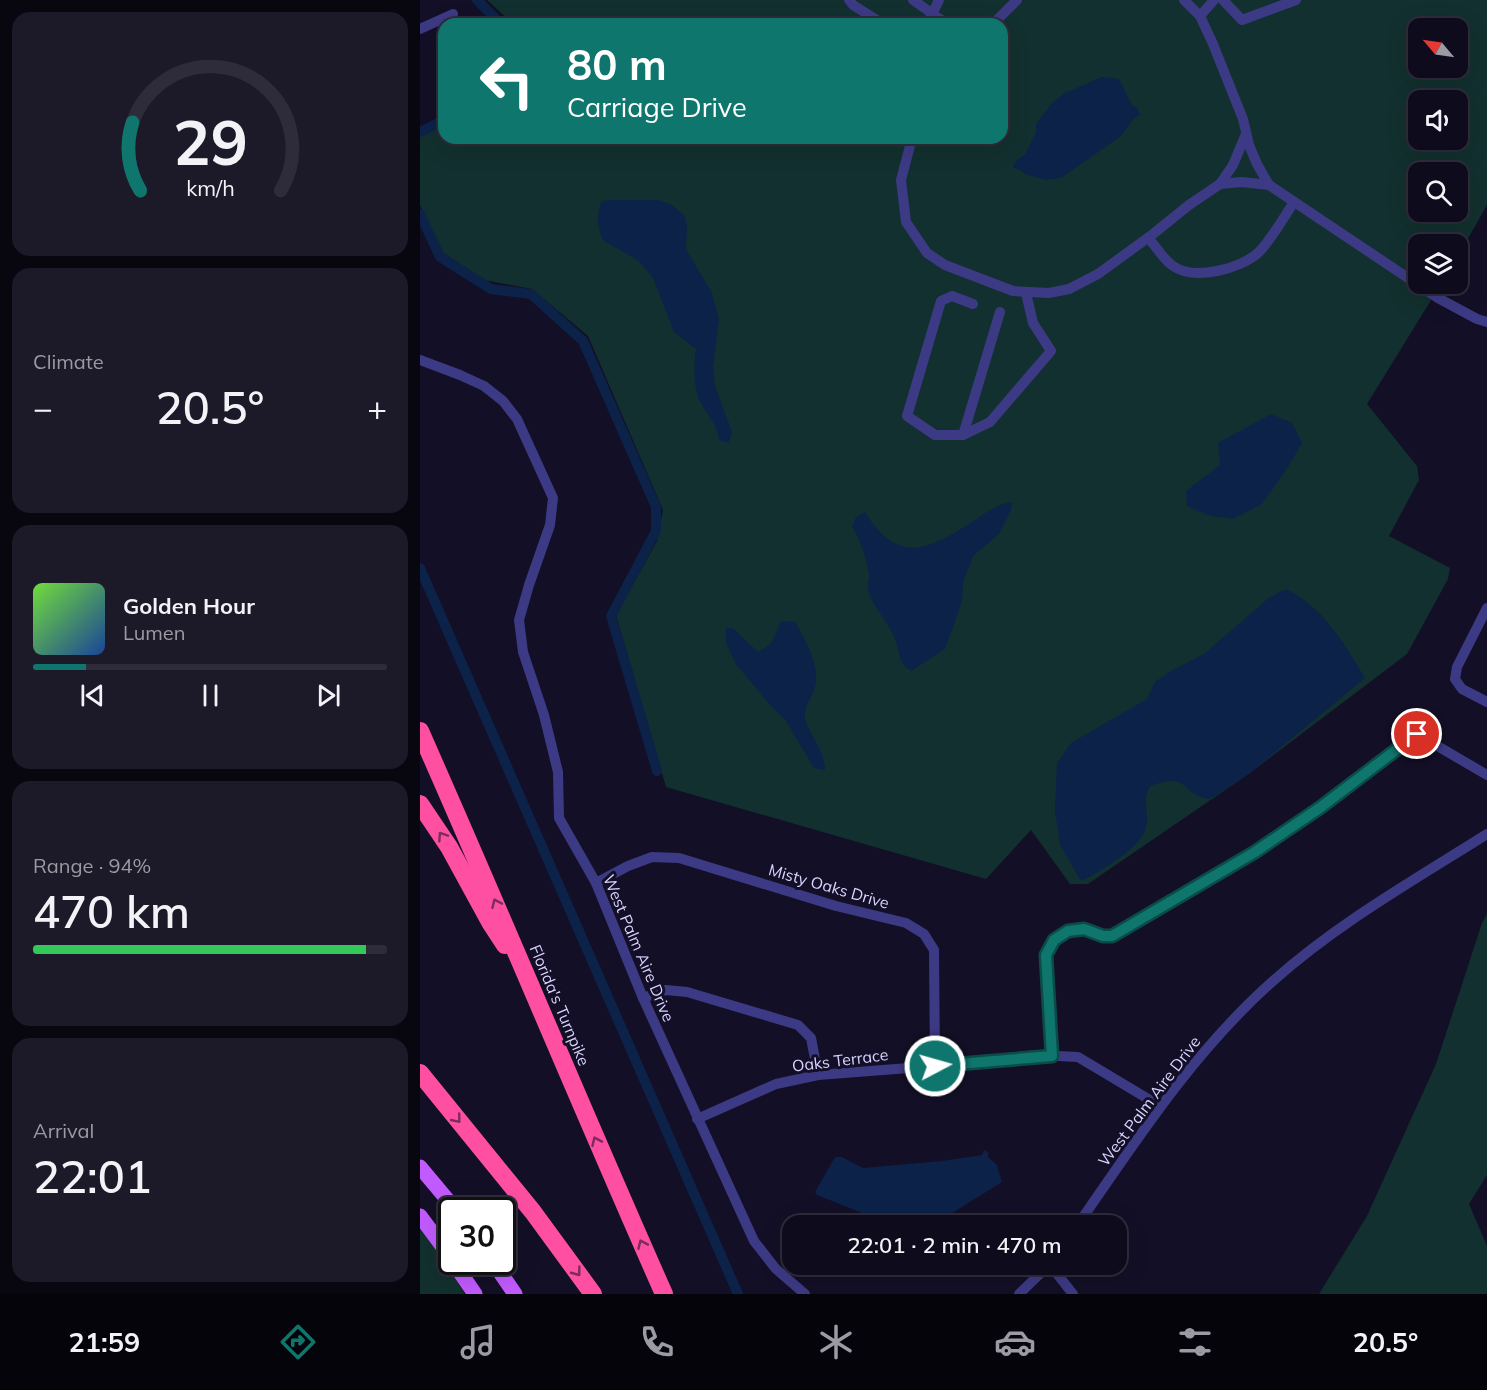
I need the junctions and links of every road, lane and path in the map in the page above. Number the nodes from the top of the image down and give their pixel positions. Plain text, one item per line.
1 (849, 0) edge
2 (913, 0) edge
3 (939, 0) edge
4 (1017, 0) edge
5 (1184, 0) edge
6 (1214, 0) edge
7 (1223, 0) edge
8 (1296, 0) edge
9 (453, 14) dead end
10 (934, 14) junction
11 (1200, 16) junction
12 (444, 18) edge
13 (874, 18) edge
14 (931, 18) edge
15 (939, 18) edge
16 (999, 18) edge
17 (438, 21) edge
18 (420, 29) edge
19 (1246, 135) junction
20 (910, 144) edge
21 (1220, 184) junction
22 (1269, 184) junction
23 (1294, 202) junction
24 (1149, 238) junction
25 (1026, 293) junction
26 (973, 304) dead end
27 (1000, 312) dead end
28 (1487, 322) edge
29 (420, 360) edge
30 (963, 435) junction
31 (1487, 608) edge
32 (1487, 702) edge
33 (420, 731) edge
34 (1487, 776) edge
35 (420, 804) edge
36 (1487, 834) edge
37 (596, 883) junction
38 (526, 977) junction
39 (643, 998) junction
40 (1052, 1056) junction
41 (935, 1066) junction
42 (420, 1073) edge
43 (818, 1075) junction
44 (1160, 1106) junction
45 (697, 1119) junction
46 (420, 1167) edge
47 (445, 1197) edge
48 (1085, 1215) edge
49 (420, 1216) edge
50 (438, 1241) edge
51 (463, 1275) edge
52 (502, 1275) edge
53 (1039, 1275) edge
54 (1058, 1275) edge
55 (476, 1294) edge
56 (515, 1294) edge
57 (593, 1294) edge
58 (664, 1294) edge
59 (805, 1294) edge
60 (1019, 1294) edge
61 (1073, 1294) edge

1 - 13 street
2 - 10 street
3 - 10 street
4 - 16 street
5 - 11 street
6 - 11 street
7 - 8 street
9 - 12 street
10 - 14 street
10 - 15 street
11 - 19 street
17 - 18 street
19 - 21 street
19 - 22 street
20 - 25 street
21 - 22 street
21 - 24 street
22 - 23 street
23 - 24 street
23 - 28 street
24 - 25 street
25 - 30 street
26 - 30 street
27 - 30 street
29 - 37 street, West Palm Aire Drive
31 - 32 street
38 -> 33 highway, Florida's Turnpike
34 - 40 street
38 -> 35 highway
36 - 44 street, West Palm Aire Drive
37 - 39 street, West Palm Aire Drive
37 - 41 street, Misty Oaks Drive
58 -> 38 highway, Florida's Turnpike
39 - 43 street
39 - 45 street, West Palm Aire Drive
40 - 41 street, Oaks Terrace
40 - 44 street, Oaks Terrace
41 - 43 street, Oaks Terrace
42 -> 57 highway
43 - 45 street, Oaks Terrace
44 - 48 street, West Palm Aire Drive
45 - 59 street, West Palm Aire Drive
46 - 47 main road
49 - 50 main road
51 - 55 main road
52 - 56 main road
53 - 60 street
54 - 61 street

